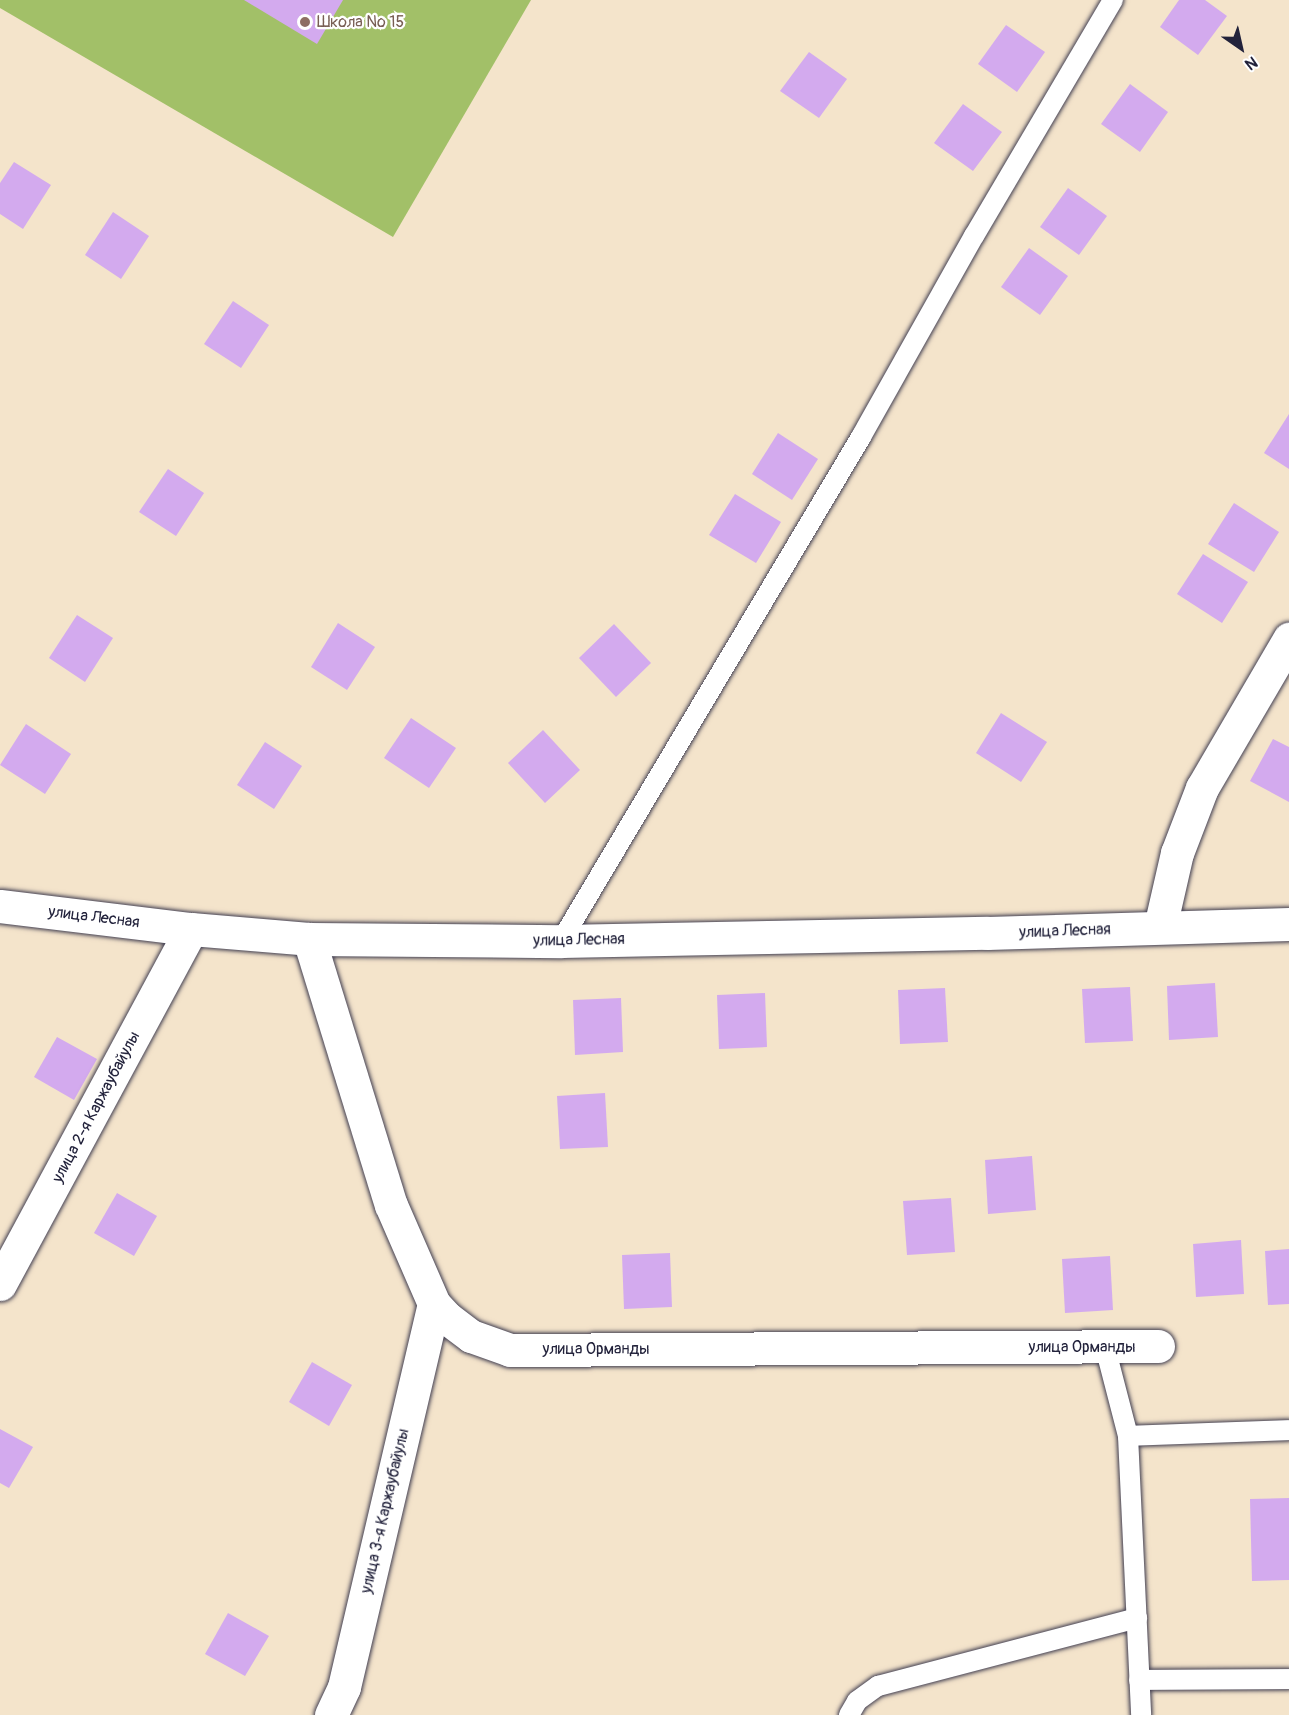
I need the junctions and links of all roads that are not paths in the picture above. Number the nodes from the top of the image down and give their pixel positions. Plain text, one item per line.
1 (1113, 0) edge
2 (1289, 639) edge
3 (0, 906) edge
4 (1289, 924) edge
5 (1160, 927) junction
6 (192, 929) junction
7 (309, 939) junction
8 (561, 940) junction
9 (0, 1284) edge
10 (434, 1304) junction
11 (1158, 1346) dead end
12 (1105, 1347) junction
13 (1289, 1430) edge
14 (1128, 1436) junction
15 (1137, 1618) junction
16 (1289, 1679) edge
17 (1139, 1680) junction
18 (331, 1715) edge
19 (849, 1715) edge
20 (1141, 1715) edge

1 - 8 lane
2 - 5 street
3 - 6 street, улица Лесная
4 - 5 street, улица Лесная
5 - 8 street, улица Лесная
6 - 7 street, улица Лесная
6 - 9 street, улица 2-я Каржаубайулы
7 - 8 street, улица Лесная
7 - 10 street, улица Орманды
10 - 12 street, улица Орманды
10 - 18 street, улица 3-я Каржаубайулы
11 - 12 street, улица Орманды
12 - 14 lane
13 - 14 lane
14 - 15 lane
15 - 17 lane
15 - 19 lane
16 - 17 lane
17 - 20 lane

